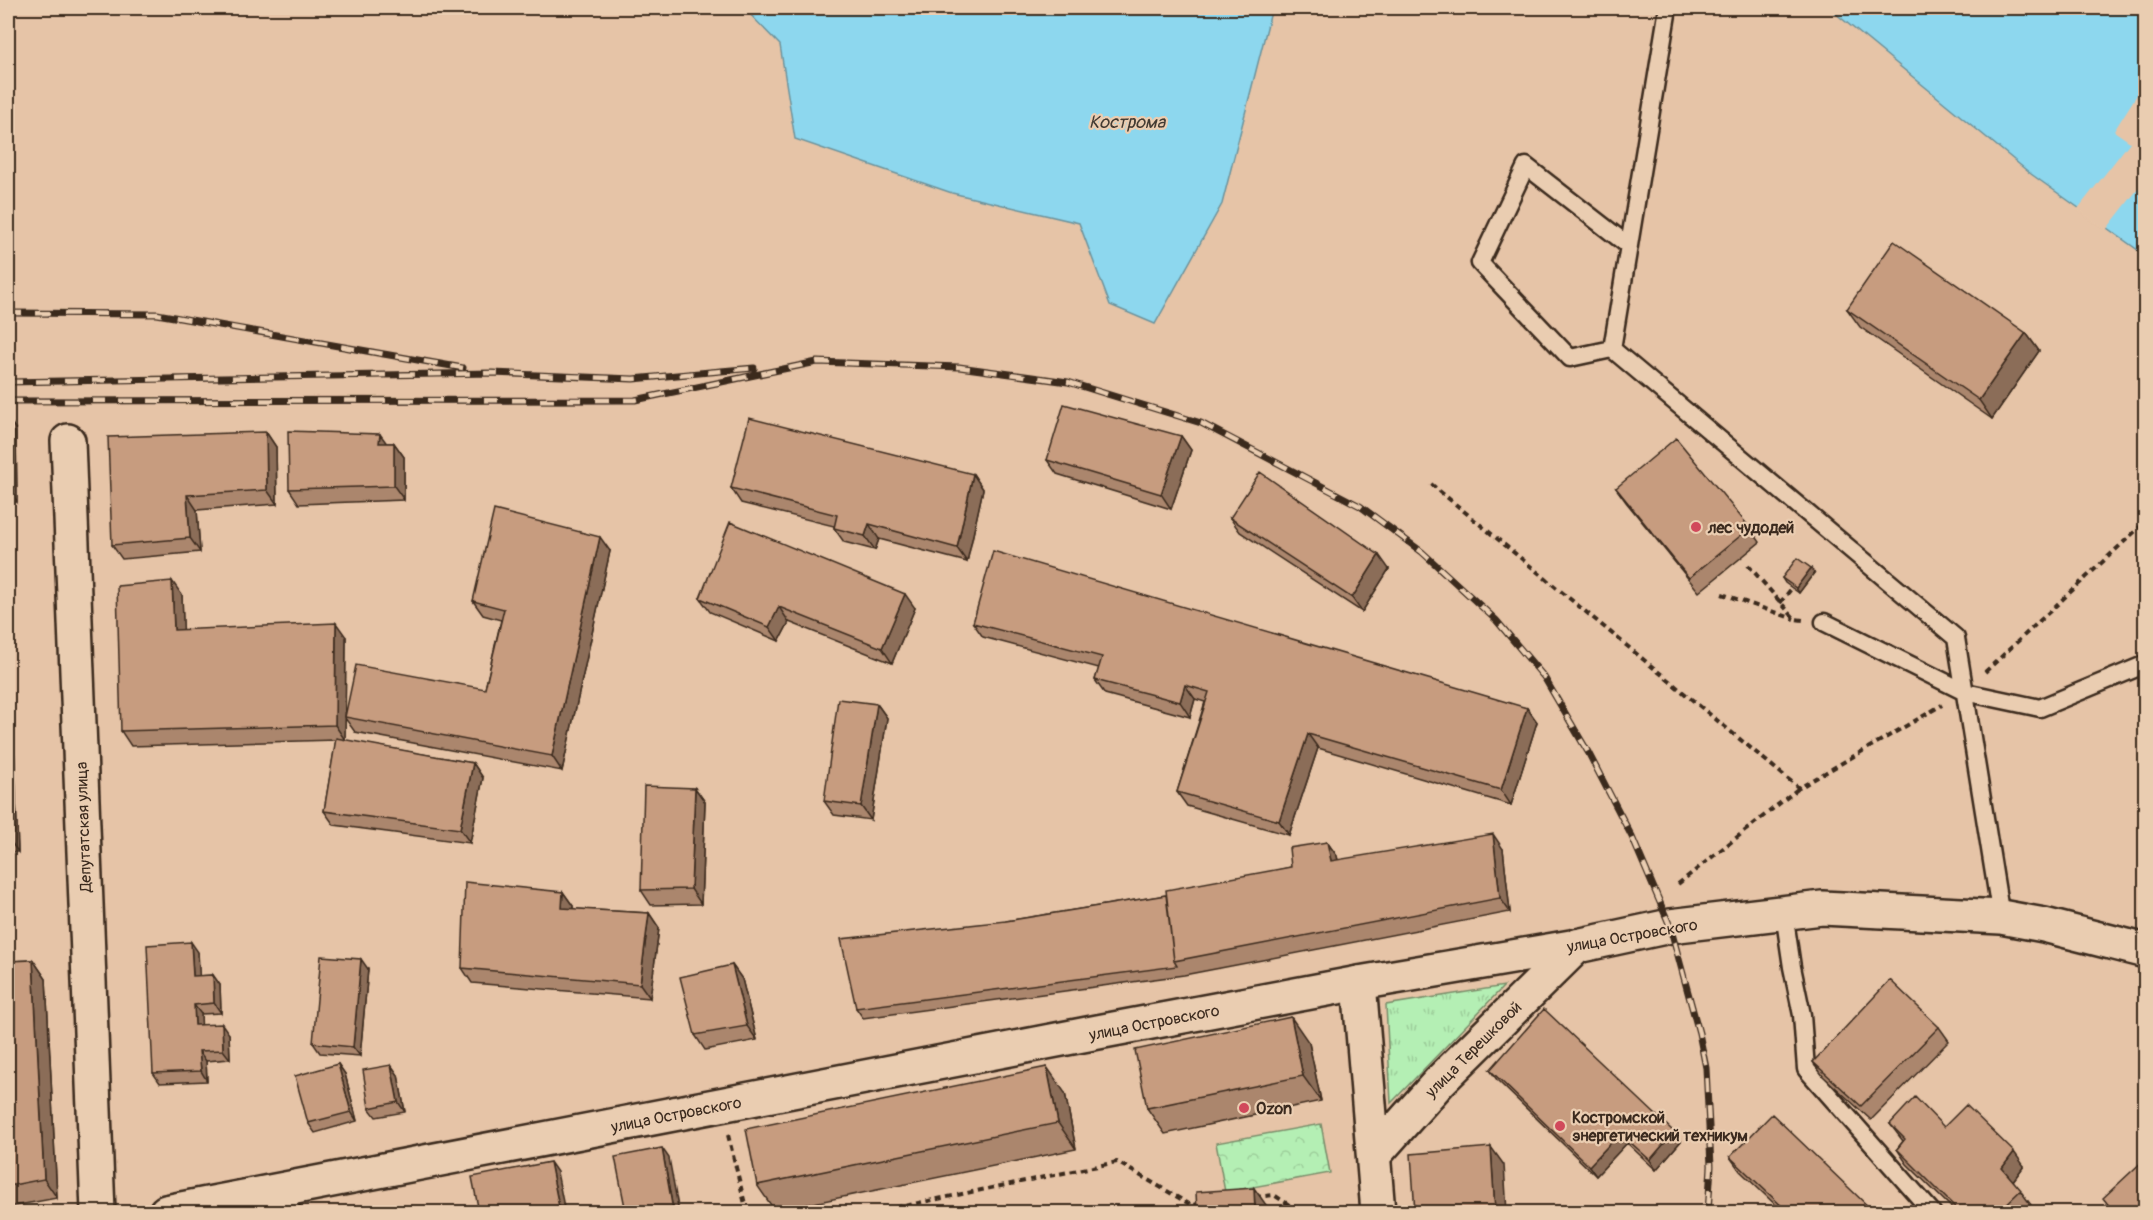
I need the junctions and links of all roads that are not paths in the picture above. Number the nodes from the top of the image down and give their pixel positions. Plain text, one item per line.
1 (1668, 8) edge
2 (1629, 246) junction
3 (1612, 349) junction
4 (68, 441) dead end
5 (1824, 622) road end
6 (2145, 664) edge
7 (1965, 692) junction
8 (1784, 913) junction
9 (2001, 917) junction
10 (1577, 946) junction
11 (2145, 951) edge
12 (1359, 983) junction
13 (1374, 1155) junction
14 (289, 1201) edge
15 (98, 1212) edge
16 (166, 1212) edge
17 (1378, 1212) edge
18 (1932, 1212) edge

1 - 2 lane
2 - 3 lane
2 - 3 lane
3 - 7 lane
4 - 15 main road, Депутатская улица
5 - 7 lane
6 - 7 lane
7 - 9 lane
8 - 9 main road, улица Островского
8 - 10 main road, улица Островского
8 - 18 lane
9 - 11 main road, улица Островского
10 - 12 main road, улица Островского
10 - 13 main road, улица Терешковой
12 - 13 main road
12 - 14 main road, улица Островского
13 - 17 main road
14 - 16 main road, улица Островского

